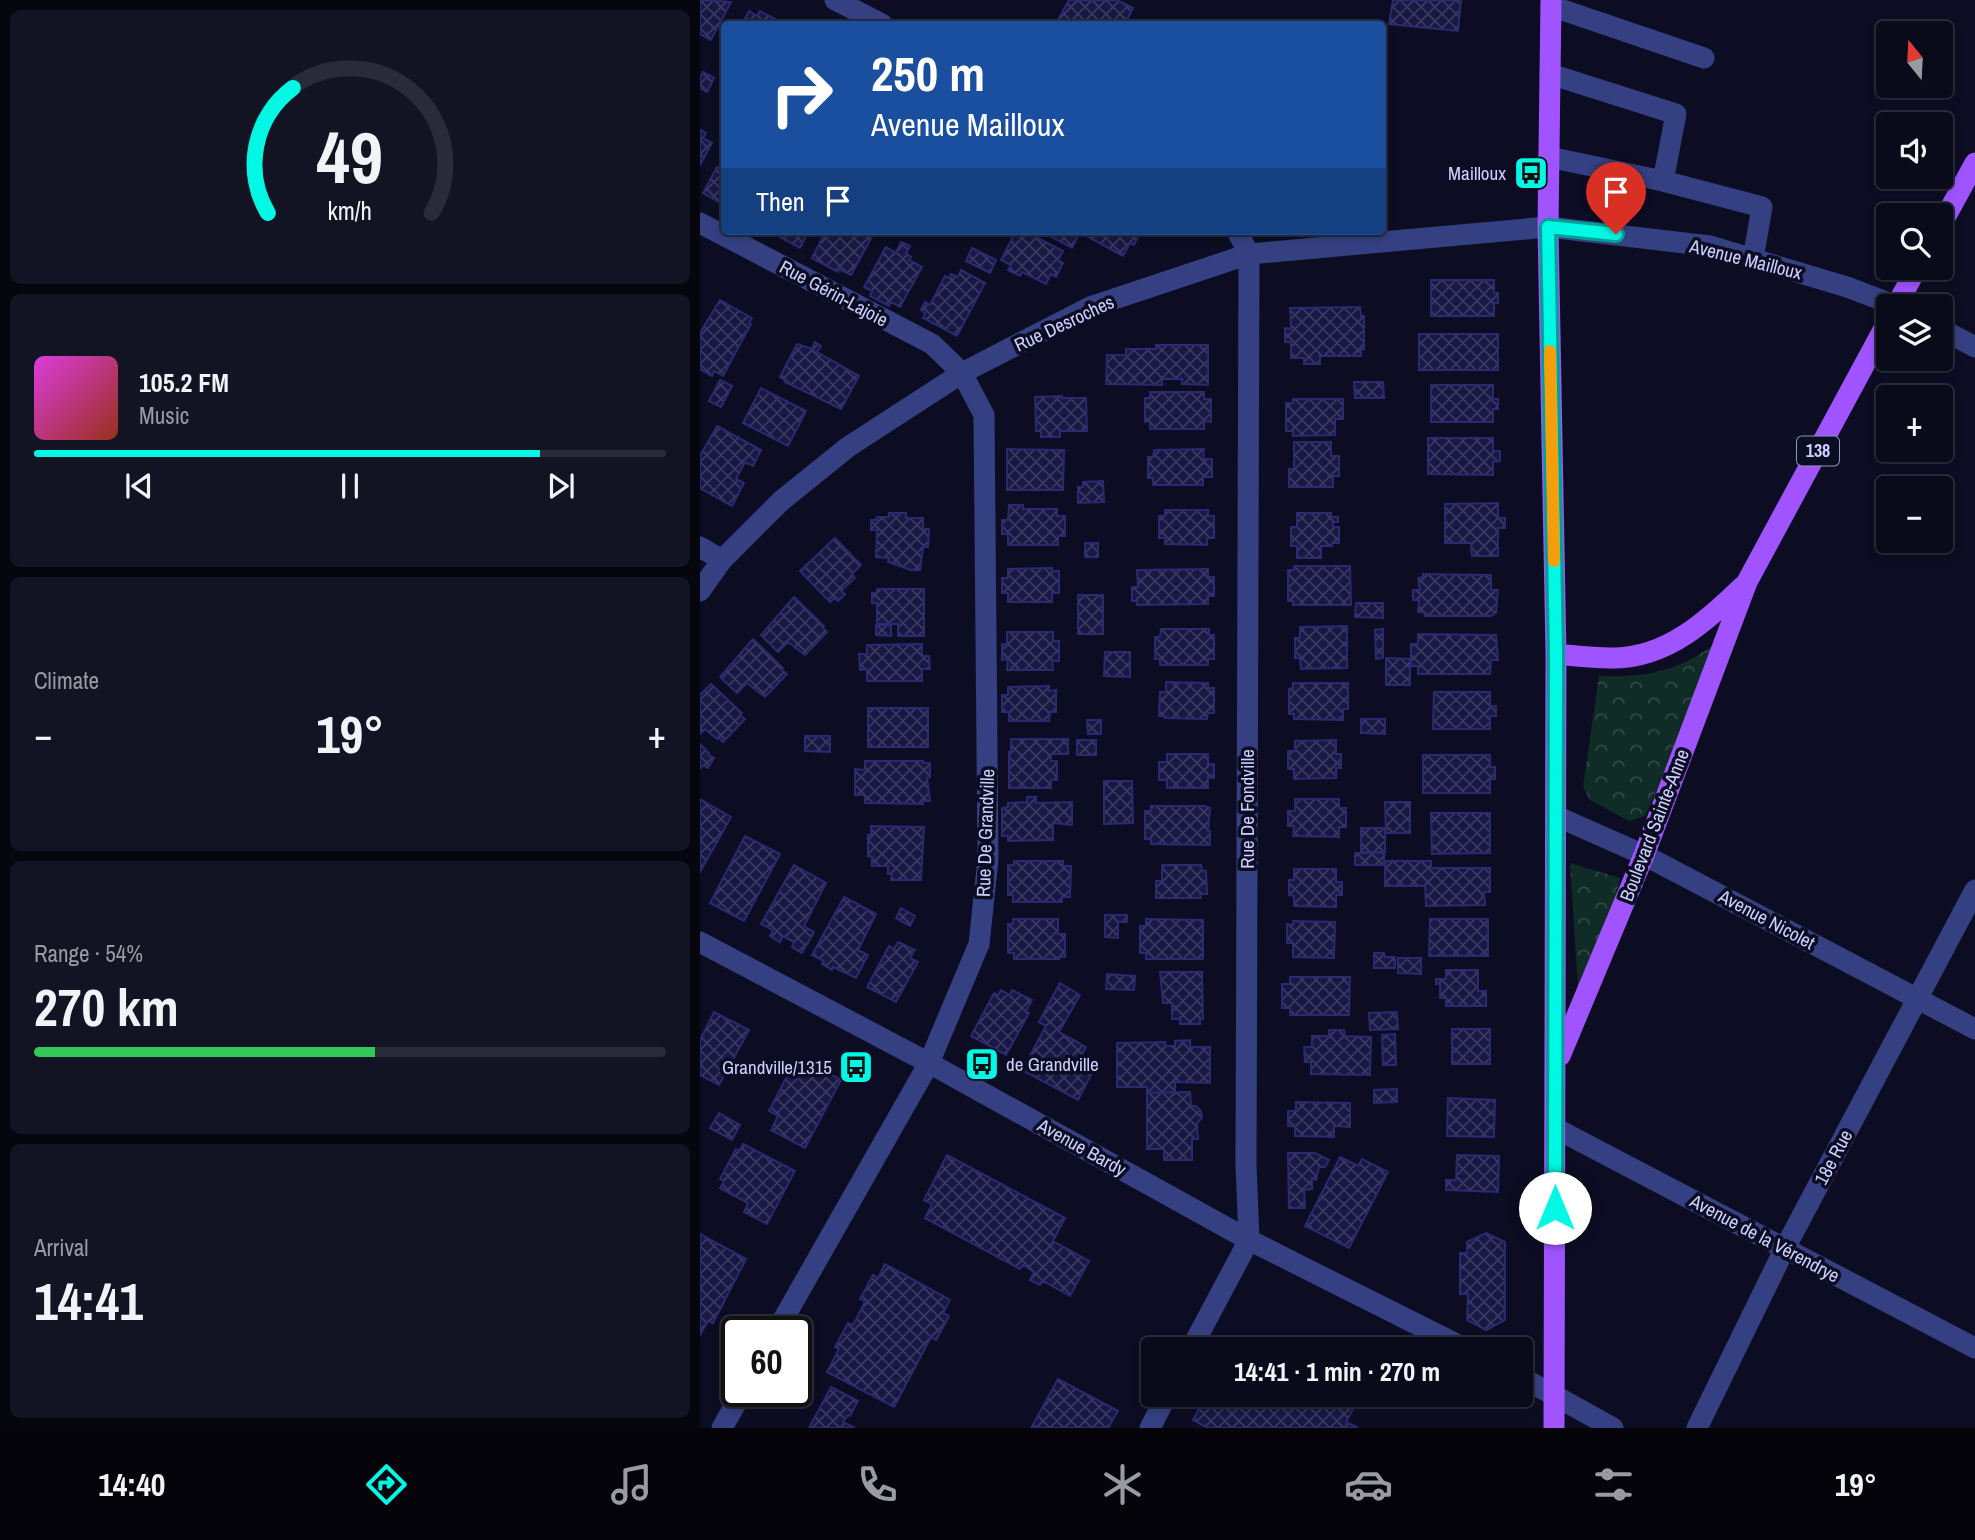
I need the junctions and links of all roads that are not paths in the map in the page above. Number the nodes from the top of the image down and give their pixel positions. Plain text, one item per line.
1 (835, 0) edge
2 (1550, 3) edge
3 (876, 21) edge
4 (1704, 58) dead end
5 (1550, 74) junction
6 (1549, 157) junction
7 (1975, 163) edge
8 (1663, 181) junction
9 (1953, 203) edge
10 (700, 223) edge
11 (1548, 227) junction
12 (721, 234) edge
13 (723, 235) edge
14 (1239, 235) edge
15 (1249, 254) junction
16 (1753, 259) junction
17 (1876, 298) edge
18 (1953, 335) edge
19 (1876, 343) edge
20 (1975, 347) edge
21 (962, 373) junction
22 (700, 547) edge
23 (722, 560) junction
24 (1747, 582) junction
25 (700, 592) edge
26 (1556, 654) junction
27 (1556, 816) junction
28 (1644, 855) junction
29 (1975, 890) edge
30 (700, 942) edge
31 (1917, 998) junction
32 (1975, 1029) edge
33 (929, 1063) junction
34 (1555, 1066) junction
35 (1555, 1128) junction
36 (1249, 1240) junction
37 (1785, 1248) junction
38 (785, 1316) edge
39 (1197, 1337) edge
40 (1441, 1337) edge
41 (1975, 1348) edge
42 (1533, 1383) edge
43 (1555, 1394) junction
44 (734, 1407) edge
45 (1161, 1407) edge
46 (722, 1428) edge
47 (1150, 1428) edge
48 (1555, 1428) edge
49 (1613, 1428) edge
50 (1697, 1428) edge

1 - 3 street
2 - 4 street
2 - 5 main road
5 - 6 main road
5 - 8 street
6 - 8 street
6 - 11 main road
7 - 9 main road
8 - 16 street
10 - 12 street, Rue Gérin-Lajoie
11 - 15 street, Rue Desroches
11 - 16 street, Avenue Mailloux
11 - 26 main road
13 - 21 street, Rue Gérin-Lajoie
14 - 15 street
15 - 21 street, Rue Desroches
15 - 36 street, Rue De Fondville
16 - 17 street, Avenue Mailloux
18 - 20 street
19 - 24 main road, Boulevard Sainte-Anne / 138
21 - 23 street, Rue Desroches
21 - 33 street, Rue De Grandville
22 - 23 street
23 - 25 street, Rue Desroches
24 - 26 main road, Boulevard Sainte-Anne / 138
24 - 28 main road, Boulevard Sainte-Anne / 138
26 - 27 main road, 138
27 - 28 street, Avenue Nicolet
27 - 34 main road, 138
28 - 31 street, Avenue Nicolet
28 - 34 main road, Boulevard Sainte-Anne / 138
29 - 31 street, 18e Rue
30 - 33 street, Avenue Bardy
31 - 32 street, Avenue Nicolet
31 - 37 street, 18e Rue
33 - 36 street, Avenue Bardy
33 - 38 street, Rue De Grandville
34 - 35 main road, 138
35 - 37 street, Avenue de la Vérendrye
35 - 43 main road, 138
36 - 39 street
36 - 40 street, Avenue Bardy
37 - 41 street, Avenue de la Vérendrye
37 - 50 street, 18e Rue
42 - 43 street
43 - 48 main road, 138
43 - 49 street
44 - 46 street
45 - 47 street

